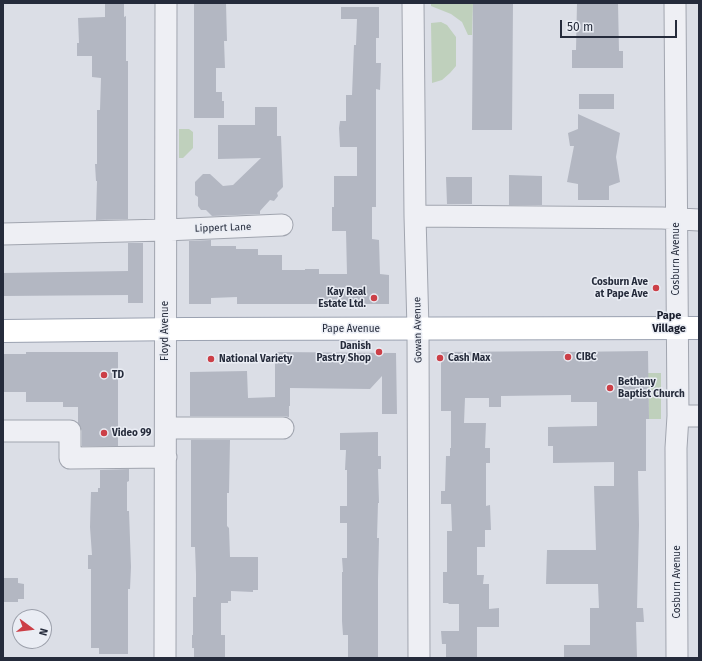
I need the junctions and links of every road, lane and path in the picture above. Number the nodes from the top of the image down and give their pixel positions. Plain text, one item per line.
1 (166, 3) edge
2 (413, 3) edge
3 (675, 3) edge
4 (415, 216) junction
5 (676, 220) junction
6 (699, 220) edge
7 (282, 225) dead end
8 (165, 230) junction
9 (3, 234) edge
10 (676, 328) junction
11 (699, 328) edge
12 (166, 329) junction
13 (418, 329) junction
14 (3, 331) edge
15 (678, 416) junction
16 (699, 416) edge
17 (166, 428) junction
18 (283, 428) dead end
19 (3, 431) edge
20 (166, 457) junction
21 (165, 658) edge
22 (419, 658) edge
23 (677, 658) edge

1 - 8 street, Floyd Avenue
2 - 4 street, Gowan Avenue
3 - 5 street, Cosburn Avenue
4 - 5 street
4 - 13 street, Gowan Avenue
5 - 6 street
5 - 10 street, Cosburn Avenue
7 - 8 street, Lippert Lane
8 - 9 street, Lippert Lane
8 - 12 street, Floyd Avenue
10 - 11 main road, Pape Avenue
10 - 13 main road, Pape Avenue
10 - 15 street, Cosburn Avenue
12 - 13 main road, Pape Avenue
12 - 14 main road, Pape Avenue
12 - 17 street, Floyd Avenue
13 - 22 street, Gowan Avenue
15 - 16 street
15 - 23 street, Cosburn Avenue
17 - 18 street
17 - 20 street, Floyd Avenue
19 - 20 street
20 - 21 street, Floyd Avenue

